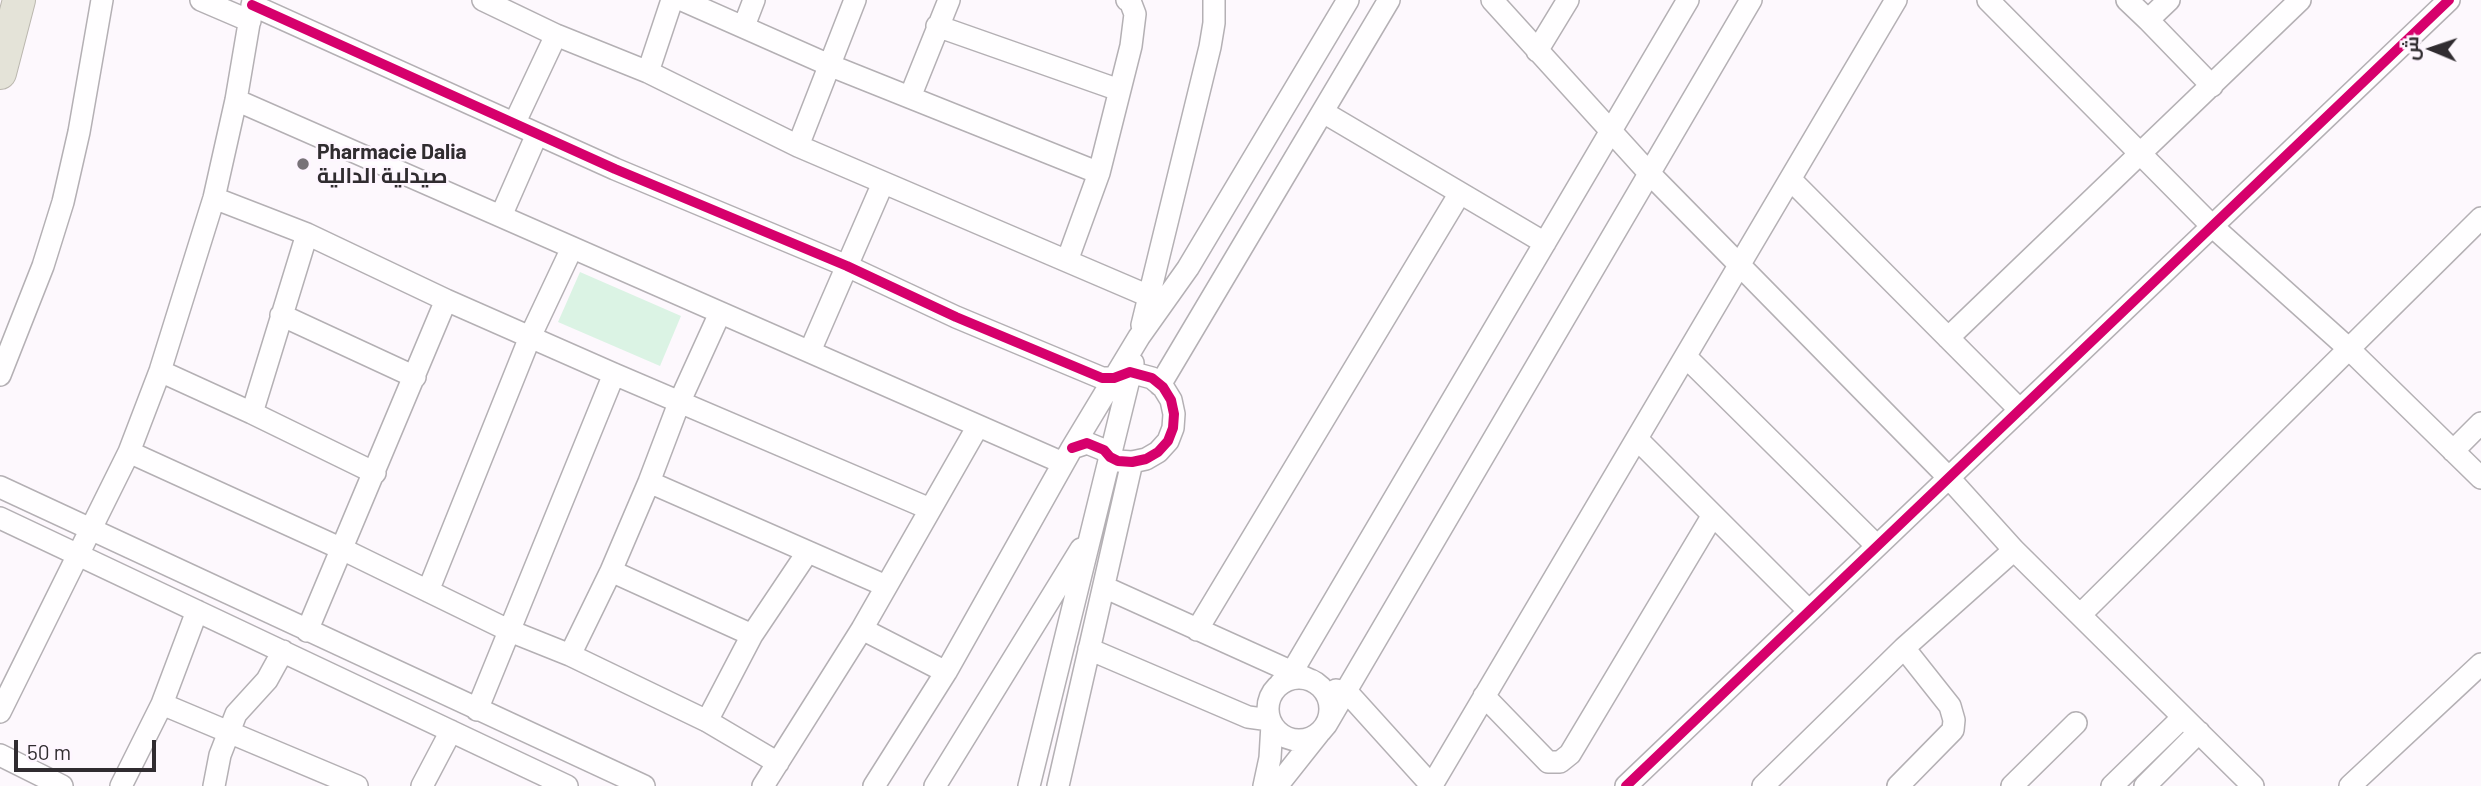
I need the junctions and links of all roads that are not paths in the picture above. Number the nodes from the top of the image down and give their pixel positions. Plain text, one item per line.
1 (102, 0) edge
2 (201, 0) edge
3 (483, 0) edge
4 (672, 0) edge
5 (682, 0) edge
6 (754, 0) edge
7 (855, 0) edge
8 (949, 0) edge
9 (1129, 0) edge
10 (1214, 0) edge
11 (1348, 0) edge
12 (1389, 0) edge
13 (1492, 0) edge
14 (1568, 0) edge
15 (1688, 0) edge
16 (1751, 0) edge
17 (1896, 0) edge
18 (2127, 0) edge
19 (2169, 0) edge
20 (2300, 0) edge
21 (2449, 0) edge
22 (22, 2) edge
23 (1999, 4) edge
24 (251, 9) edge
25 (2148, 20) junction
26 (744, 26) junction
27 (937, 26) junction
28 (555, 35) junction
29 (1538, 51) junction
30 (829, 65) junction
31 (648, 72) junction
32 (0, 73) edge
33 (2212, 86) junction
34 (1119, 90) junction
35 (910, 97) junction
36 (236, 100) junction
37 (1323, 112) junction
38 (514, 122) junction
39 (1611, 132) junction
40 (537, 134) junction
41 (798, 146) junction
42 (2141, 155) junction
43 (1099, 173) junction
44 (1649, 173) junction
45 (1790, 180) junction
46 (883, 183) junction
47 (1460, 193) junction
48 (214, 198) junction
49 (501, 216) junction
50 (2481, 218) edge
51 (2212, 226) junction
52 (307, 234) junction
53 (1545, 243) junction
54 (572, 247) junction
55 (1067, 261) junction
56 (847, 265) junction
57 (1740, 267) junction
58 (1144, 294) dead end
59 (446, 300) junction
60 (720, 313) junction
61 (281, 315) junction
62 (530, 337) junction
63 (1139, 337) junction
64 (1948, 338) junction
65 (2348, 348) junction
66 (810, 351) junction
67 (1686, 357) junction
68 (160, 371) junction
69 (614, 374) junction
70 (0, 375) edge
71 (1122, 375) junction
72 (415, 377) junction
73 (1160, 385) junction
74 (679, 403) junction
75 (2020, 410) junction
76 (252, 412) junction
77 (2481, 424) edge
78 (978, 426) junction
79 (1637, 439) junction
80 (2453, 451) junction
81 (129, 452) junction
82 (1067, 456) junction
83 (1110, 457) junction
84 (1132, 462) junction
85 (2478, 469) edge
86 (375, 473) junction
87 (1949, 478) junction
88 (649, 482) junction
89 (0, 487) edge
90 (930, 509) junction
91 (1713, 514) junction
92 (0, 518) edge
93 (90, 529) junction
94 (1091, 531) junction
95 (1877, 546) junction
96 (342, 549) junction
97 (2014, 550) junction
98 (807, 553) junction
99 (78, 555) junction
100 (611, 571) junction
101 (886, 586) junction
102 (1104, 587) junction
103 (428, 592) junction
104 (197, 611) junction
105 (1809, 611) junction
106 (2080, 615) junction
107 (862, 629) junction
108 (1197, 630) junction
109 (307, 631) junction
110 (510, 631) junction
111 (752, 635) junction
112 (1904, 648) junction
113 (1089, 649) junction
114 (283, 651) junction
115 (570, 655) junction
116 (2481, 664) edge
117 (946, 672) junction
118 (1301, 680) junction
119 (1346, 692) junction
120 (1484, 696) junction
121 (163, 704) junction
122 (477, 710) junction
123 (0, 712) edge
124 (2183, 717) junction
125 (707, 721) junction
126 (1271, 722) junction
127 (2076, 723) dead end
128 (1323, 728) junction
129 (451, 731) junction
130 (2199, 732) junction
131 (229, 733) junction
132 (0, 755) edge
133 (778, 763) junction
134 (527, 777) edge
135 (62, 786) edge
136 (121, 786) edge
137 (214, 786) edge
138 (357, 786) edge
139 (422, 786) edge
140 (567, 786) edge
141 (644, 786) edge
142 (764, 786) edge
143 (874, 786) edge
144 (935, 786) edge
145 (1030, 786) edge
146 (1058, 786) edge
147 (1264, 786) edge
148 (1277, 786) edge
149 (1432, 786) edge
150 (1626, 786) edge
151 (1763, 786) edge
152 (1898, 786) edge
153 (2012, 786) edge
154 (2112, 786) edge
155 (2145, 786) edge
156 (2253, 786) edge
157 (2350, 786) edge

1 - 70 street
2 - 24 street
3 - 28 street
4 - 31 street
5 - 26 street
6 - 26 street
7 - 30 street
8 - 27 street
9 - 34 street
10 - 63 street
11 - 63 street
12 - 37 street
13 - 29 street
14 - 29 street
15 - 39 street
16 - 44 street
17 - 45 street
18 - 25 street
19 - 25 street
20 - 33 street
21 - 51 street
22 - 32 highway
23 - 42 street
24 - 36 street
24 - 38 street
25 - 33 street
26 - 30 street
27 - 34 street
27 - 35 street
28 - 31 street
28 - 38 street
29 - 39 street
30 - 35 street
30 - 41 street
31 - 41 street
33 - 42 street
34 - 43 street
35 - 43 street
36 - 48 street
36 - 49 street
37 - 47 street
37 - 73 street
38 - 40 street
39 - 44 street
39 - 53 street
40 - 49 street
40 - 56 street
41 - 46 street
42 - 51 street
42 - 64 street
43 - 55 street
44 - 57 street
44 - 119 street
45 - 57 street
45 - 64 street
46 - 55 street
46 - 56 street
47 - 53 street
47 - 108 street
48 - 52 street
48 - 68 street
49 - 54 street
50 - 65 street
51 - 65 street
51 - 75 street
52 - 59 street
52 - 61 street
53 - 118 street
54 - 60 street
54 - 62 street
55 - 58 street
56 - 66 street
56 - 71 street
57 - 67 street
57 - 87 street
59 - 62 street
59 - 72 street
60 - 66 street
60 - 74 street
61 - 72 street
61 - 76 street
62 - 69 street
62 - 103 street
63 - 71 street
64 - 75 street
65 - 80 street
65 - 106 street
66 - 78 street
67 - 79 street
67 - 95 street
68 - 76 street
68 - 81 street
69 - 74 street
69 - 110 street
71 - 73 street
71 - 82 street
71 - 83 street
72 - 86 street
73 - 84 street
74 - 88 street
74 - 90 street
75 - 87 street
76 - 86 street
77 - 80 street
78 - 82 street
78 - 90 street
79 - 91 street
79 - 120 street
80 - 85 street
81 - 93 street
81 - 96 street
82 - 83 street
82 - 117 street
83 - 84 street
83 - 94 street
84 - 102 street
86 - 96 street
87 - 95 street
87 - 97 street
88 - 98 street
88 - 100 street
89 - 93 street
90 - 101 street
91 - 105 street
91 - 120 street
92 - 99 street
93 - 99 street
93 - 109 street
94 - 144 street
94 - 145 street
95 - 105 street
96 - 103 street
96 - 109 street
97 - 106 street
97 - 112 street
98 - 101 street
98 - 111 street
99 - 104 street
99 - 123 street
100 - 111 street
100 - 115 street
101 - 107 street
102 - 108 street
102 - 113 street
103 - 110 street
104 - 114 street
104 - 121 street
105 - 150 street
106 - 124 street
107 - 117 street
107 - 133 street
108 - 118 street
109 - 122 street
110 - 115 street
110 - 122 street
111 - 125 street
112 - 151 street
112 - 152 street
113 - 126 street
113 - 146 street
114 - 129 street
114 - 131 street
115 - 125 street
116 - 157 street
117 - 143 street
118 - 119 street
118 - 126 street
118 - 128 street
119 - 128 street
119 - 149 street
120 - 149 street
121 - 131 street
121 - 136 street
122 - 141 street
124 - 130 street
124 - 154 street
125 - 133 street
126 - 128 street
126 - 147 street
127 - 153 street
128 - 148 street
129 - 134 street
129 - 139 street
130 - 155 street
130 - 156 street
131 - 137 street
131 - 138 street
132 - 135 street
133 - 142 street
134 - 140 street

